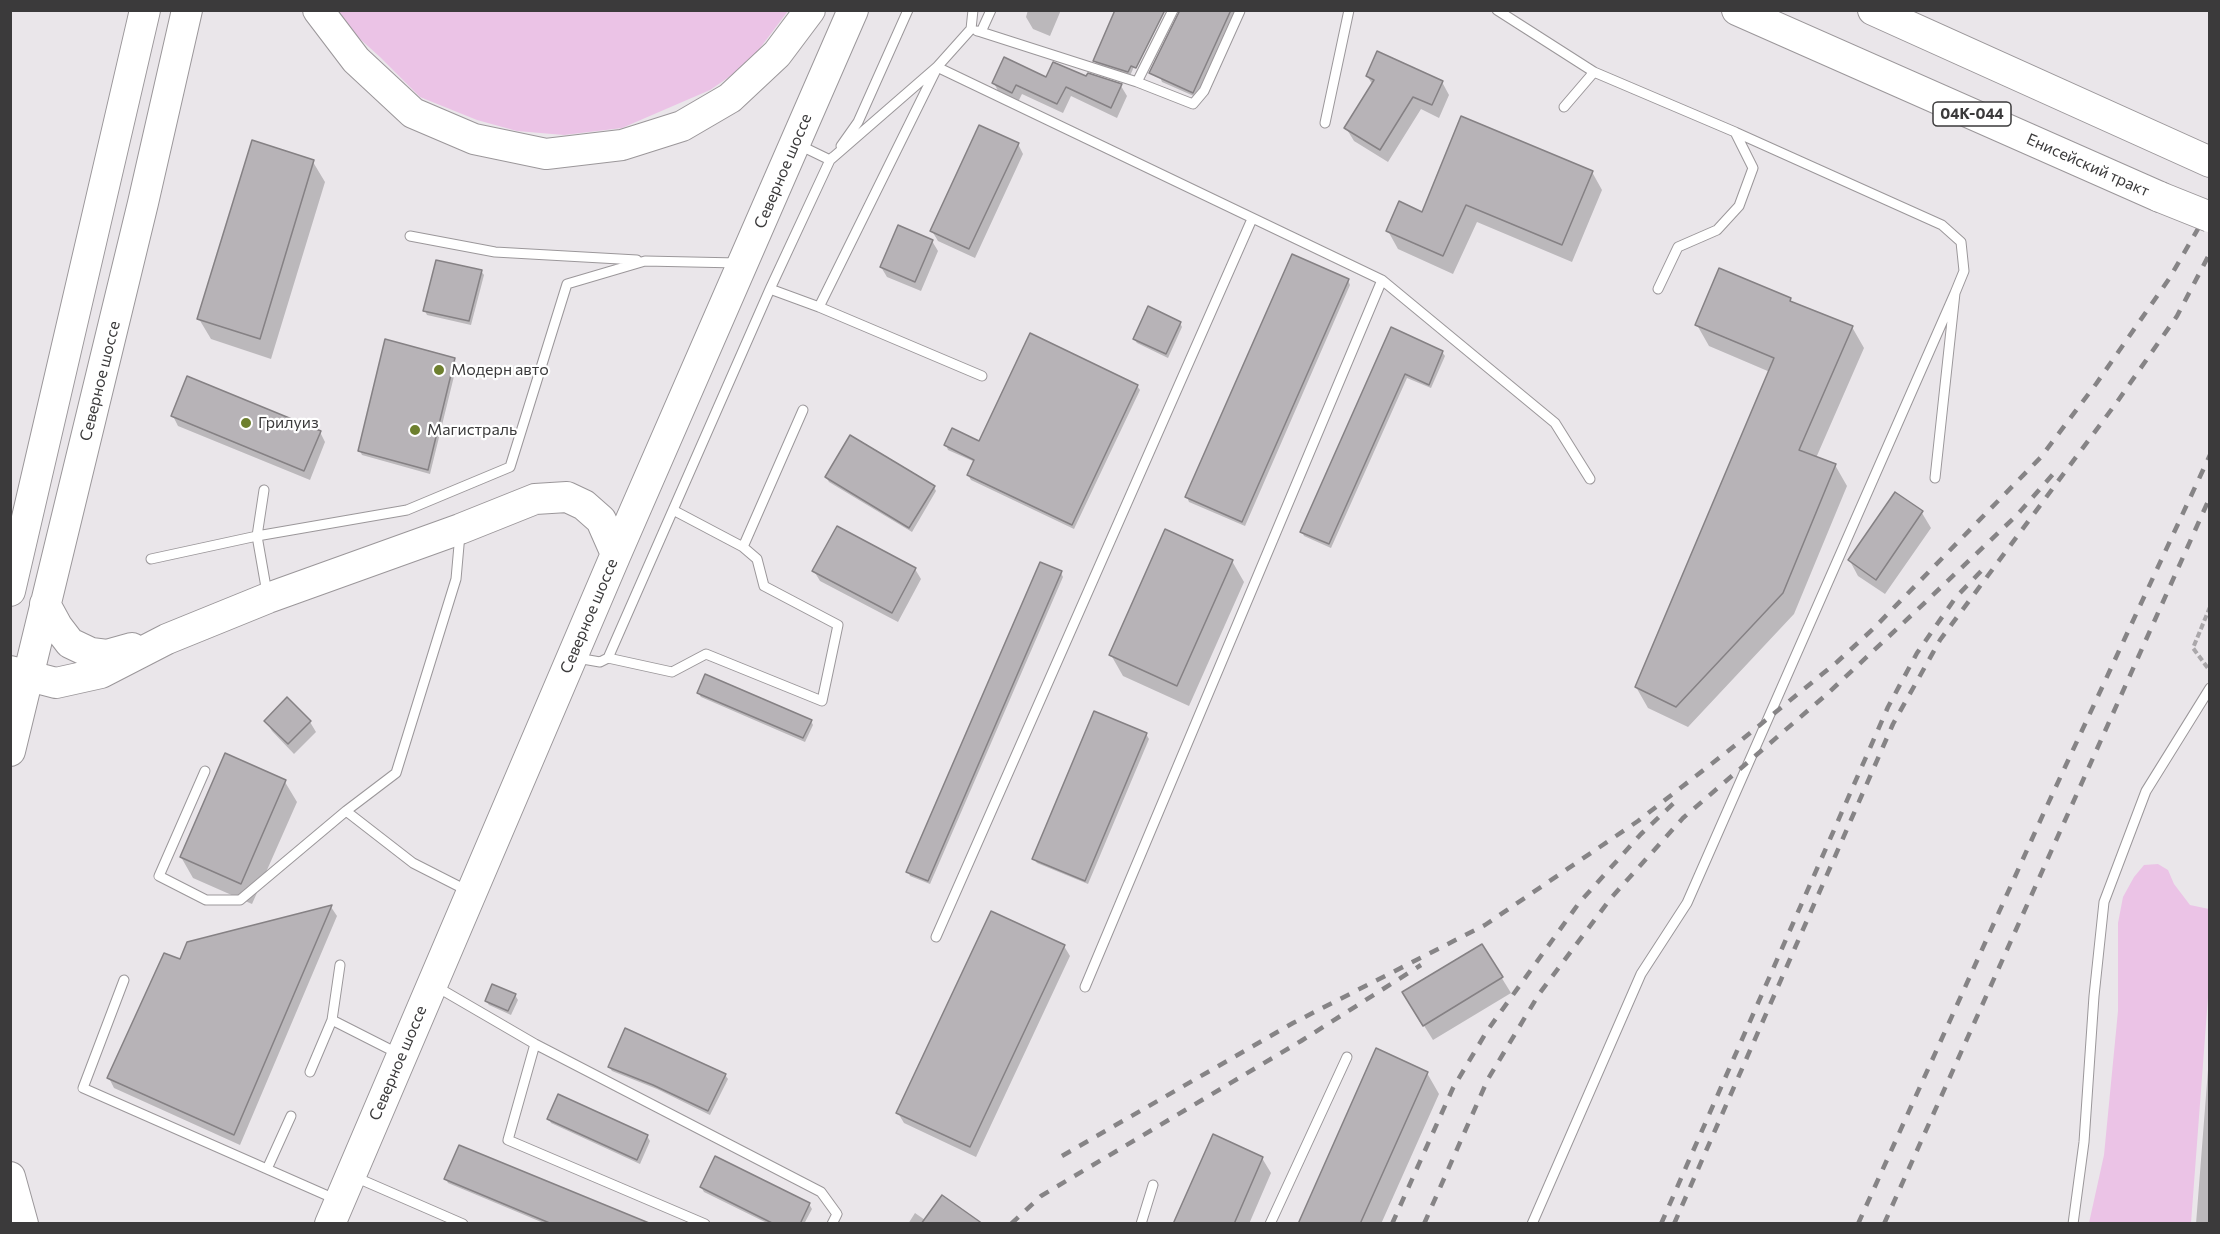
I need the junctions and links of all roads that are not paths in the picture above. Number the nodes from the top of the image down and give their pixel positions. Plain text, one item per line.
1 (145, 10) edge
2 (187, 10) edge
3 (318, 10) edge
4 (810, 10) edge
5 (853, 10) edge
6 (908, 10) edge
7 (973, 10) edge
8 (991, 10) edge
9 (1173, 10) edge
10 (1349, 10) edge
11 (1497, 10) edge
12 (1737, 10) edge
13 (1873, 10) edge
14 (1240, 11) edge
15 (976, 31) junction
16 (937, 67) junction
17 (1594, 72) junction
18 (1137, 82) junction
19 (1564, 107) dead end
20 (1325, 123) dead end
21 (1735, 132) junction
22 (795, 143) junction
23 (830, 160) junction
24 (2210, 162) edge
25 (2210, 218) edge
26 (1252, 219) junction
27 (410, 237) dead end
28 (645, 261) junction
29 (743, 263) junction
30 (1382, 280) junction
31 (770, 289) junction
32 (1658, 289) dead end
33 (1955, 293) junction
34 (819, 307) junction
35 (982, 376) dead end
36 (803, 410) dead end
37 (1935, 478) dead end
38 (1590, 479) dead end
39 (264, 490) dead end
40 (673, 510) junction
41 (460, 529) junction
42 (257, 536) junction
43 (742, 547) junction
44 (616, 554) junction
45 (151, 559) dead end
46 (10, 591) edge
47 (268, 598) junction
48 (45, 604) junction
49 (167, 639) junction
50 (572, 657) junction
51 (608, 658) junction
52 (20, 674) edge
53 (2210, 688) edge
54 (10, 751) edge
55 (205, 771) dead end
56 (346, 811) junction
57 (471, 892) junction
58 (936, 937) dead end
59 (340, 965) dead end
60 (124, 980) dead end
61 (432, 985) junction
62 (1085, 987) dead end
63 (332, 1020) junction
64 (535, 1044) junction
65 (401, 1054) junction
66 (1347, 1057) dead end
67 (310, 1072) dead end
68 (291, 1116) dead end
69 (267, 1169) junction
70 (10, 1178) edge
71 (1153, 1185) dead end
72 (336, 1204) edge
73 (449, 1221) edge
74 (23, 1224) edge
75 (463, 1224) edge
76 (705, 1224) edge
77 (832, 1224) edge
78 (1141, 1224) edge
79 (1270, 1224) edge
80 (1532, 1224) edge
81 (2073, 1224) edge

1 - 46 main road
2 - 48 main road, Северное шоссе
3 - 4 main road
5 - 22 main road, Северное шоссе
6 - 23 lane
7 - 15 lane
8 - 15 lane
9 - 18 lane
10 - 20 lane
11 - 17 lane
12 - 25 main road, Енисейский тракт / 04К-044, bridge
13 - 24 main road
14 - 18 lane
15 - 16 lane
15 - 18 lane
16 - 23 lane
16 - 26 lane
16 - 34 lane
17 - 19 lane
17 - 21 lane
21 - 32 lane
21 - 33 lane
22 - 23 lane
22 - 29 main road, Северное шоссе
23 - 31 lane
26 - 30 lane
26 - 58 lane
27 - 28 lane
28 - 29 lane
28 - 42 lane
29 - 44 main road, Северное шоссе
30 - 38 lane
30 - 62 lane
31 - 34 lane
31 - 40 lane
33 - 37 lane
33 - 80 lane
34 - 35 lane
36 - 43 lane
39 - 42 lane
40 - 43 lane
40 - 51 lane
41 - 44 main road
41 - 47 main road
41 - 56 lane
42 - 45 lane
42 - 47 lane
43 - 51 lane
44 - 50 main road, Северное шоссе
47 - 49 main road
48 - 49 main road
48 - 52 main road, Северное шоссе
49 - 52 main road
50 - 51 lane
50 - 57 main road, Северное шоссе
52 - 54 main road, Северное шоссе
53 - 81 lane
55 - 56 lane
56 - 57 lane
57 - 61 main road, Северное шоссе
59 - 63 lane
60 - 69 lane
61 - 64 lane
61 - 65 main road, Северное шоссе
63 - 65 lane
63 - 67 lane
64 - 76 lane
64 - 77 lane
65 - 72 main road, Северное шоссе
66 - 79 lane
68 - 69 lane
69 - 72 lane
70 - 74 main road
71 - 78 lane
72 - 73 lane
73 - 75 lane

